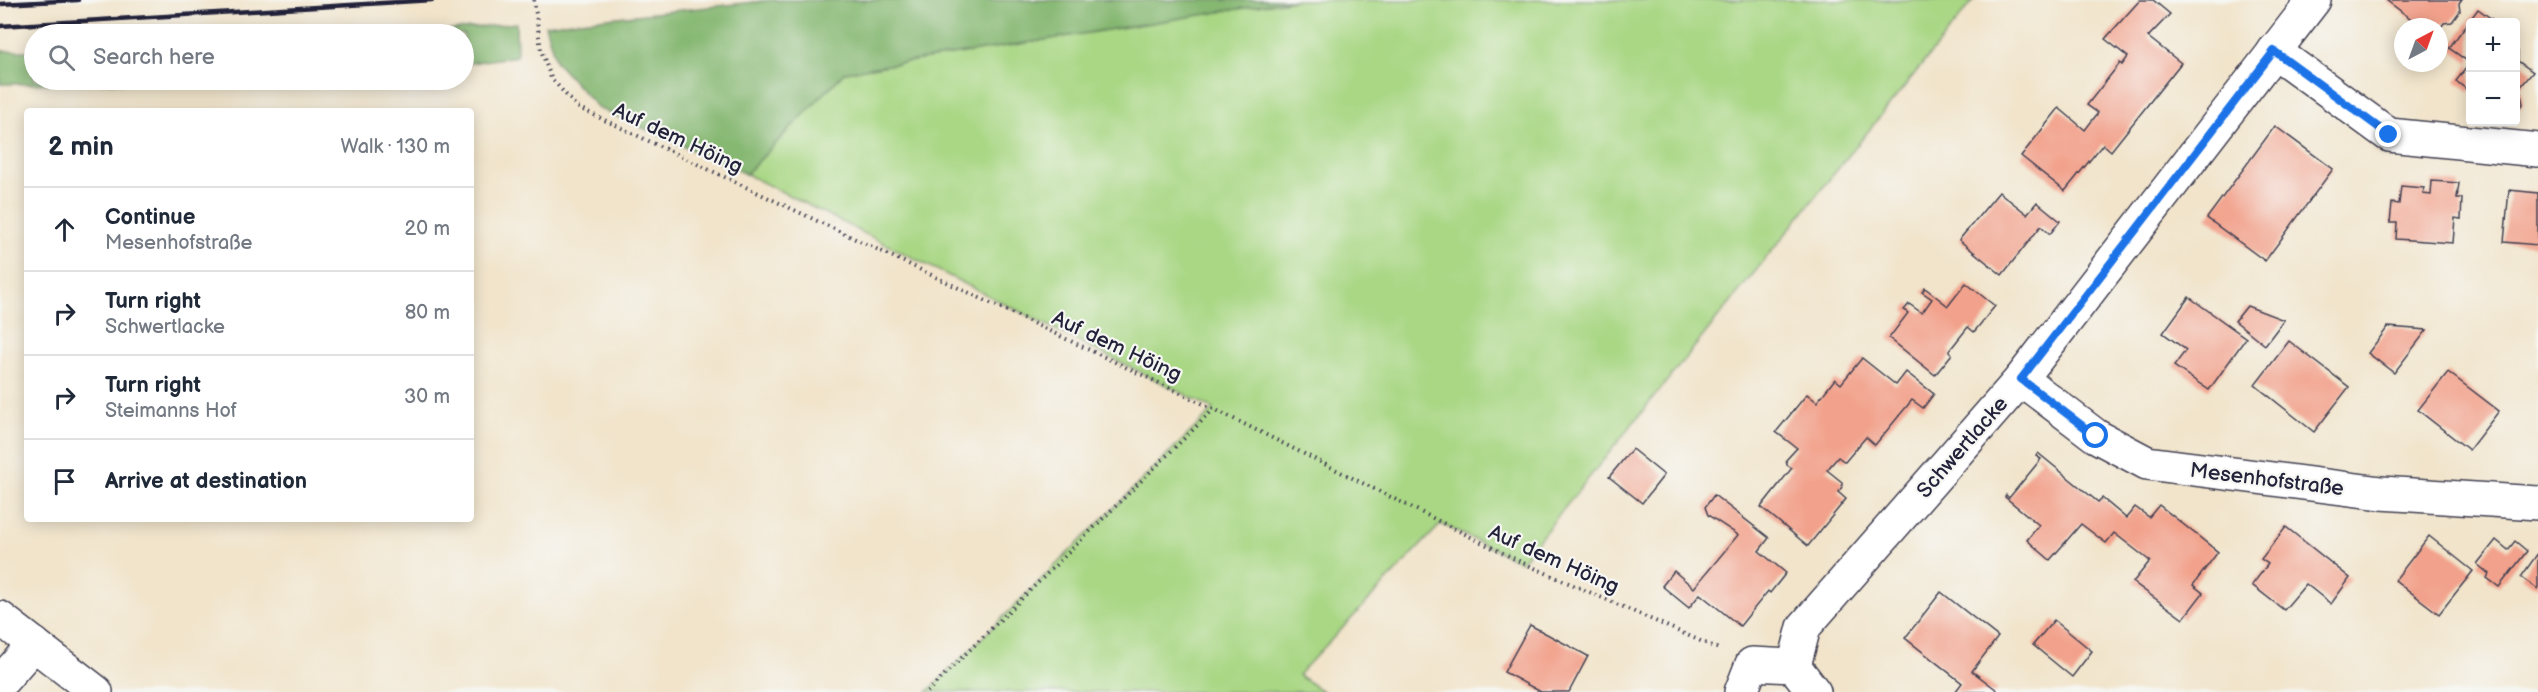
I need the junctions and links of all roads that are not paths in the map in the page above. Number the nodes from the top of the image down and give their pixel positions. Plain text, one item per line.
1 (2314, 0) edge
2 (2274, 51) junction
3 (2538, 150) edge
4 (2021, 379) junction
5 (2538, 503) edge
6 (0, 618) edge
7 (34, 644) junction
8 (1794, 666) junction
9 (1746, 678) edge
10 (0, 683) edge
11 (96, 692) edge
12 (1814, 692) edge

1 - 2 street, Schwertlacke
2 - 3 street
2 - 4 street, Schwertlacke
4 - 5 street, Mesenhofstraße
4 - 8 street, Schwertlacke
6 - 7 street
7 - 10 street
7 - 11 street
8 - 9 street
8 - 12 street

